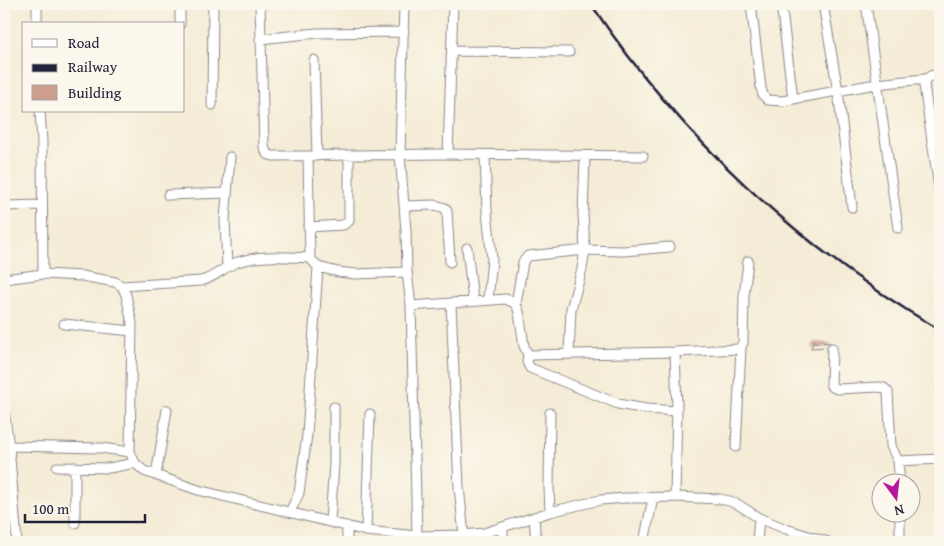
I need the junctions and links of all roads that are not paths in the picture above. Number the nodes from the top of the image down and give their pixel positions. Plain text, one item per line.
1 (38, 4) edge
2 (180, 4) edge
3 (213, 4) edge
4 (260, 4) edge
5 (404, 4) edge
6 (453, 4) edge
7 (751, 4) edge
8 (782, 4) edge
9 (823, 4) edge
10 (866, 4) edge
11 (37, 22) edge
12 (180, 22) edge
13 (404, 32) junction
14 (260, 39) junction
15 (452, 50) junction
16 (569, 52) dead end
17 (314, 60) dead end
18 (940, 74) edge
19 (925, 80) junction
20 (876, 84) junction
21 (838, 91) junction
22 (793, 99) junction
23 (212, 104) dead end
24 (40, 112) edge
25 (400, 154) junction
26 (448, 154) junction
27 (349, 155) junction
28 (485, 155) junction
29 (313, 156) junction
30 (643, 156) dead end
31 (230, 157) dead end
32 (585, 157) junction
33 (227, 193) junction
34 (168, 195) dead end
35 (940, 195) edge
36 (42, 205) junction
37 (4, 206) edge
38 (404, 206) junction
39 (852, 207) dead end
40 (308, 227) junction
41 (898, 228) dead end
42 (670, 247) dead end
43 (467, 248) dead end
44 (585, 250) junction
45 (310, 258) junction
46 (748, 261) dead end
47 (450, 262) dead end
48 (227, 266) junction
49 (318, 267) junction
50 (406, 272) junction
51 (43, 274) junction
52 (4, 279) edge
53 (122, 286) junction
54 (488, 299) junction
55 (473, 300) junction
56 (451, 303) junction
57 (516, 304) junction
58 (411, 306) junction
59 (64, 324) dead end
60 (132, 332) junction
61 (740, 348) junction
62 (832, 348) dead end
63 (675, 352) junction
64 (569, 354) junction
65 (528, 355) junction
66 (334, 407) dead end
67 (167, 410) dead end
68 (4, 411) edge
69 (677, 411) junction
70 (550, 413) dead end
71 (370, 414) dead end
72 (9, 446) junction
73 (736, 448) dead end
74 (130, 452) junction
75 (940, 459) edge
76 (898, 461) junction
77 (135, 463) junction
78 (56, 467) dead end
79 (75, 468) junction
80 (899, 474) edge
81 (156, 475) junction
82 (653, 498) junction
83 (674, 498) junction
84 (290, 512) junction
85 (550, 512) junction
86 (534, 517) junction
87 (759, 518) junction
88 (74, 522) dead end
89 (330, 522) junction
90 (900, 524) edge
91 (347, 526) junction
92 (502, 527) junction
93 (366, 531) junction
94 (464, 535) junction
95 (421, 538) edge
96 (403, 539) edge
97 (17, 542) edge
98 (347, 542) edge
99 (502, 542) edge
100 (536, 542) edge
101 (644, 542) edge
102 (757, 542) edge
103 (828, 542) edge
104 (900, 542) edge

1 - 11 street
2 - 12 street
3 - 23 street
4 - 14 street
5 - 13 street
6 - 15 street
7 - 22 street
8 - 22 street
9 - 21 street
10 - 20 street
13 - 14 street
13 - 25 street
14 - 29 street
15 - 16 street
15 - 26 street
17 - 29 street
18 - 19 street
19 - 20 street
19 - 35 street
20 - 21 street
20 - 41 street
21 - 22 street
21 - 39 street
24 - 36 street
25 - 26 street
25 - 27 street
25 - 38 street
26 - 28 street
27 - 29 street
27 - 40 street
28 - 32 street
28 - 54 street
29 - 40 street
30 - 32 street
31 - 33 street
32 - 44 street
33 - 34 street
33 - 48 street
36 - 37 street
36 - 51 street
38 - 47 street
38 - 50 street
40 - 45 street
42 - 44 street
43 - 55 street
44 - 57 street
44 - 64 street
45 - 48 street
45 - 49 street
46 - 61 street
48 - 53 street
49 - 50 street
49 - 84 street
50 - 58 street
51 - 52 street
51 - 53 street
53 - 60 street
54 - 55 street
54 - 57 street
55 - 56 street
56 - 58 street
56 - 94 street
57 - 65 street
58 - 95 street
59 - 60 street
60 - 74 street
61 - 63 street
61 - 73 street
62 - 76 street
63 - 64 street
63 - 69 street
64 - 65 street
65 - 69 street
66 - 89 street
67 - 81 street
68 - 72 street
69 - 83 street
70 - 85 street
71 - 93 street
72 - 74 street
72 - 97 street
74 - 77 street
75 - 76 street
76 - 80 street
77 - 79 street
77 - 81 street
78 - 79 street
79 - 88 street
81 - 84 street
82 - 83 street
82 - 85 street
82 - 101 street
83 - 87 street
84 - 89 street
85 - 86 street
86 - 92 street
86 - 100 street
87 - 102 street
87 - 103 street
89 - 91 street
90 - 104 street
91 - 93 street
91 - 98 street
92 - 94 street
92 - 99 street
93 - 96 street
94 - 95 street
95 - 96 street

